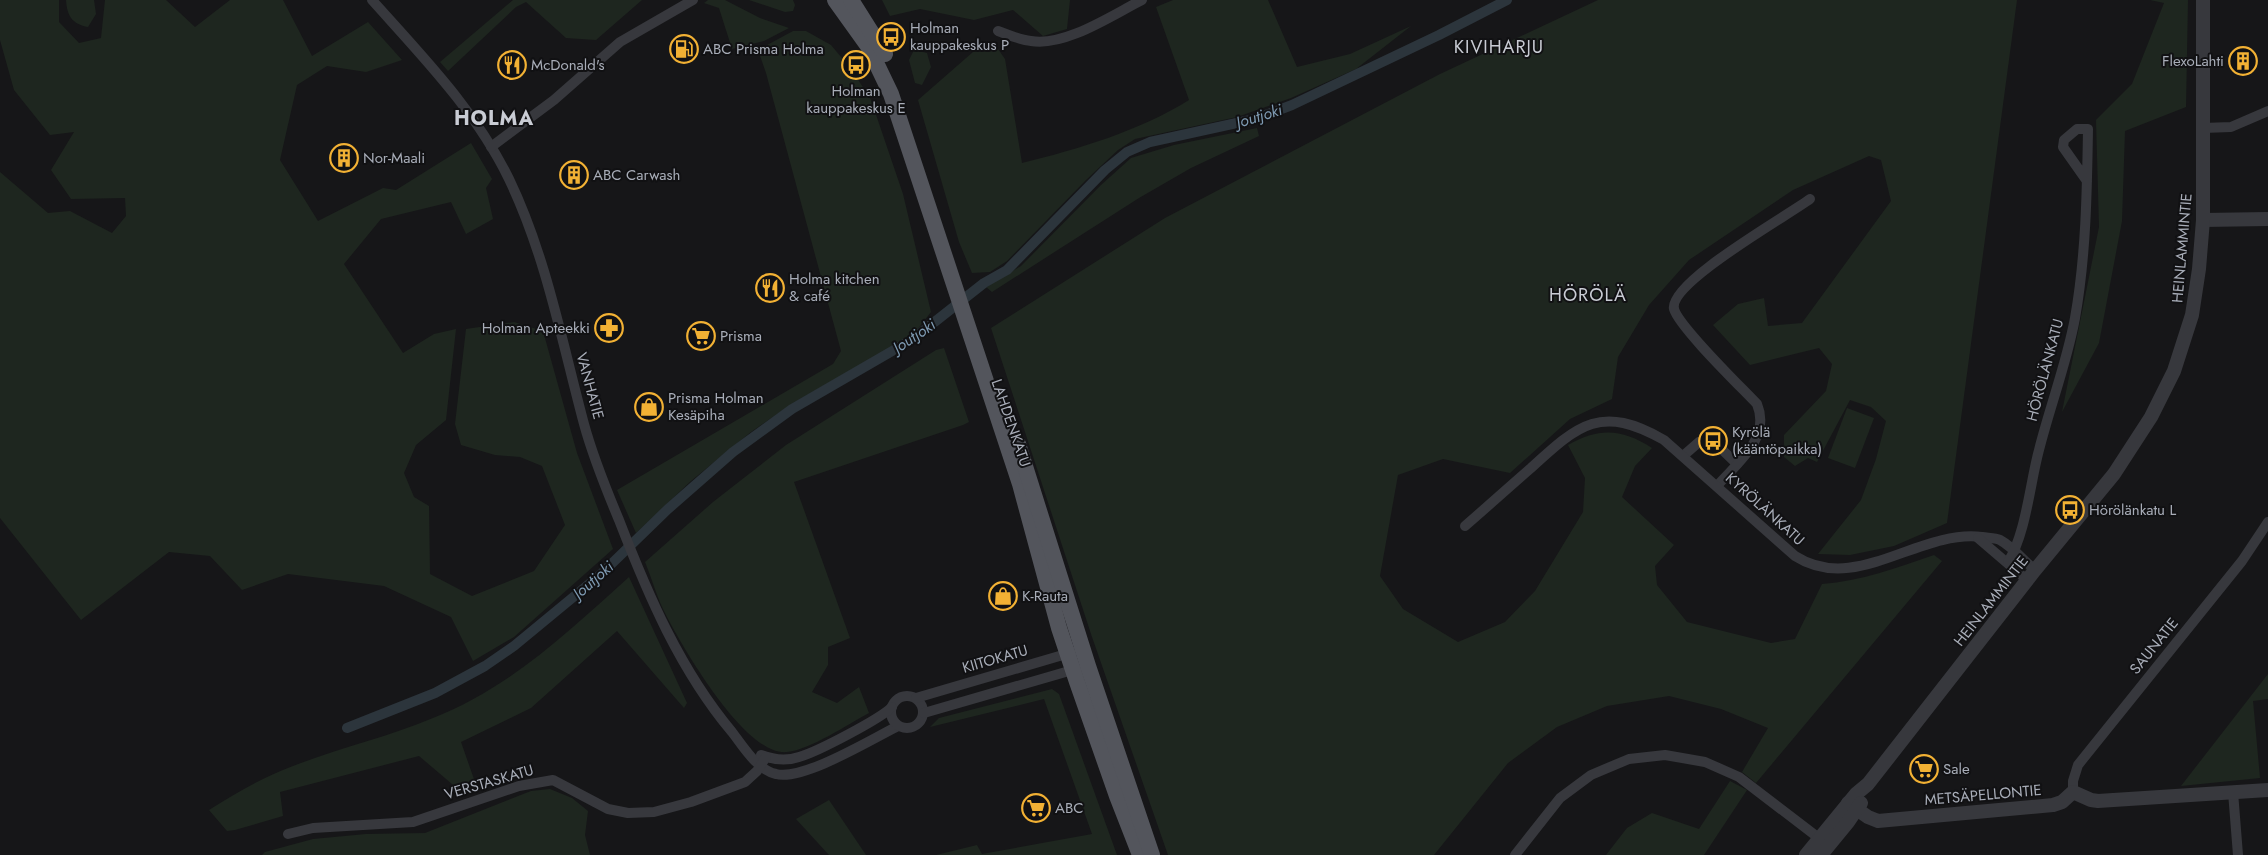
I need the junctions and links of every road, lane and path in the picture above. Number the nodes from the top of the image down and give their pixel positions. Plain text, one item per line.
1 (372, 0) edge
2 (693, 0) edge
3 (834, 0) edge
4 (851, 0) edge
5 (1142, 0) edge
6 (2203, 0) edge
7 (998, 32) dead end
8 (2268, 111) edge
9 (2203, 128) junction
10 (491, 147) junction
11 (2087, 181) junction
12 (1810, 198) dead end
13 (2268, 219) edge
14 (2203, 220) junction
15 (957, 282) junction
16 (1683, 456) junction
17 (1737, 464) junction
18 (1717, 486) junction
19 (2268, 522) edge
20 (1465, 526) dead end
21 (1975, 536) junction
22 (2014, 552) junction
23 (2008, 562) junction
24 (2031, 575) junction
25 (1076, 651) junction
26 (1080, 668) junction
27 (916, 698) junction
28 (892, 707) junction
29 (924, 713) junction
30 (898, 726) junction
31 (764, 761) junction
32 (2268, 790) edge
33 (2073, 792) junction
34 (2233, 792) junction
35 (1853, 807) junction
36 (288, 834) dead end
37 (1823, 846) edge
38 (1140, 855) edge
39 (1152, 855) edge
40 (1515, 855) edge
41 (1806, 855) edge
42 (2238, 855) edge

1 - 10 street, VANHATIE
2 - 10 street
3 - 15 main road, LAHDENKATU
4 - 15 main road, LAHDENKATU
5 - 7 street
6 - 9 street, HEINLAMMINTIE
8 - 9 street
9 - 14 street, HEINLAMMINTIE
10 - 31 street, VANHATIE
11 - 11 street, HÖRÖLÄNKATU
11 - 22 street, HÖRÖLÄNKATU
12 - 17 street
13 - 14 street
14 - 24 street, HEINLAMMINTIE
15 - 25 main road, LAHDENKATU
16 - 17 street
16 - 18 street, KYRÖLÄNKATU
16 - 20 street, KYRÖLÄNKATU
17 - 18 street
18 - 21 street, KYRÖLÄNKATU
19 - 33 street, SAUNATIE
21 - 22 street, KYRÖLÄNKATU
21 - 23 street
22 - 23 street, HÖRÖLÄNKATU
22 - 24 street, KYRÖLÄNKATU
23 - 24 street
24 - 35 street, HEINLAMMINTIE
25 - 26 main road, LAHDENKATU
25 - 27 street, KIITOKATU
26 - 29 street, KIITOKATU
26 - 38 main road, LAHDENKATU
26 - 39 main road, LAHDENKATU
27 - 28 street
27 - 29 street
28 - 30 street
28 - 31 street
29 - 30 street
30 - 31 street
31 - 36 street, VERSTASKATU
32 - 34 street
33 - 34 street
33 - 35 street, METSÄPELLONTIE
34 - 42 street
35 - 37 street, HEINLAMMINTIE
37 - 40 street
37 - 41 street, HEINLAMMINTIE

